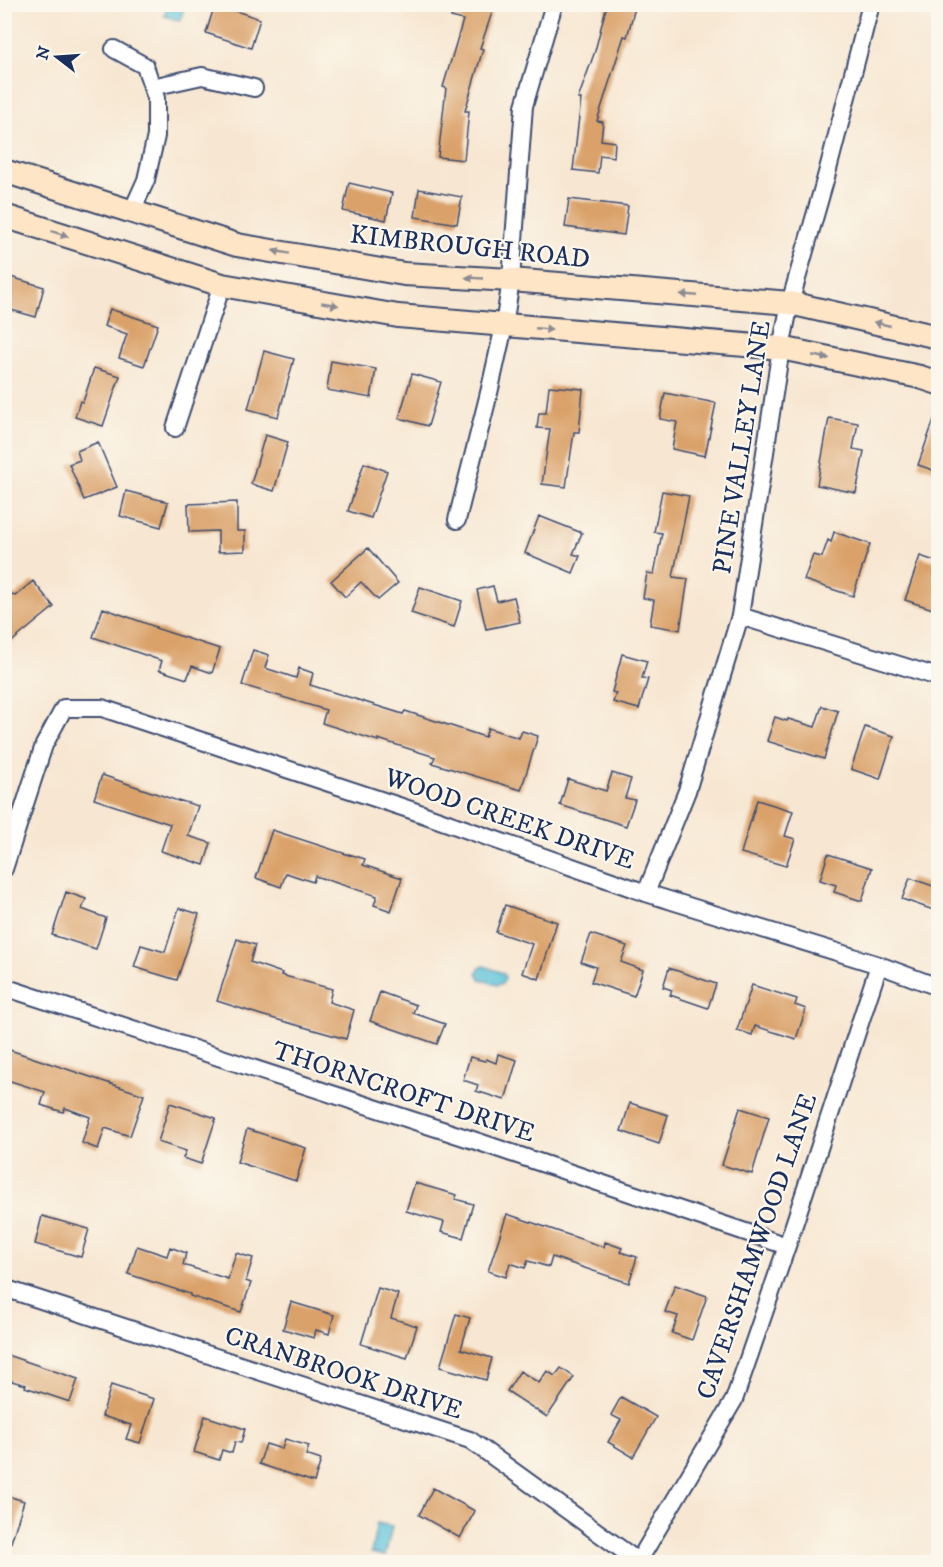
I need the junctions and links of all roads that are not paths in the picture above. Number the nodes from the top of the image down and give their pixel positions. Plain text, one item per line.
1 (554, 4) edge
2 (871, 4) edge
3 (114, 49) dead end
4 (152, 87) junction
5 (254, 88) dead end
6 (4, 171) edge
7 (132, 211) junction
8 (4, 216) edge
9 (510, 280) junction
10 (222, 285) junction
11 (790, 303) junction
12 (504, 326) junction
13 (939, 337) edge
14 (780, 348) junction
15 (939, 383) edge
16 (175, 428) dead end
17 (457, 520) dead end
18 (740, 616) junction
19 (939, 677) edge
20 (4, 869) edge
21 (646, 893) junction
22 (879, 965) junction
23 (4, 987) edge
24 (939, 987) edge
25 (787, 1246) junction
26 (4, 1288) edge
27 (638, 1562) edge

1 - 9 street
2 - 11 street, PINE VALLEY LANE
3 - 4 street
4 - 5 street
4 - 7 street
6 - 7 street, KIMBROUGH ROAD
9 -> 7 street, KIMBROUGH ROAD
8 -> 10 street
11 -> 9 street, KIMBROUGH ROAD
9 - 12 street
10 -> 12 street
10 - 16 street
13 -> 11 street, KIMBROUGH ROAD
11 - 14 street, PINE VALLEY LANE
12 -> 14 street
12 - 17 street
14 -> 15 street
14 - 18 street, PINE VALLEY LANE
18 - 19 street
18 - 21 street, PINE VALLEY LANE
20 - 21 street, WOOD CREEK DRIVE
21 - 22 street, WOOD CREEK DRIVE
22 - 24 street, WOOD CREEK DRIVE
22 - 25 street, CAVERSHAMWOOD LANE
23 - 25 street, THORNCROFT DRIVE
25 - 27 street, CAVERSHAMWOOD LANE
26 - 27 street, CRANBROOK DRIVE

